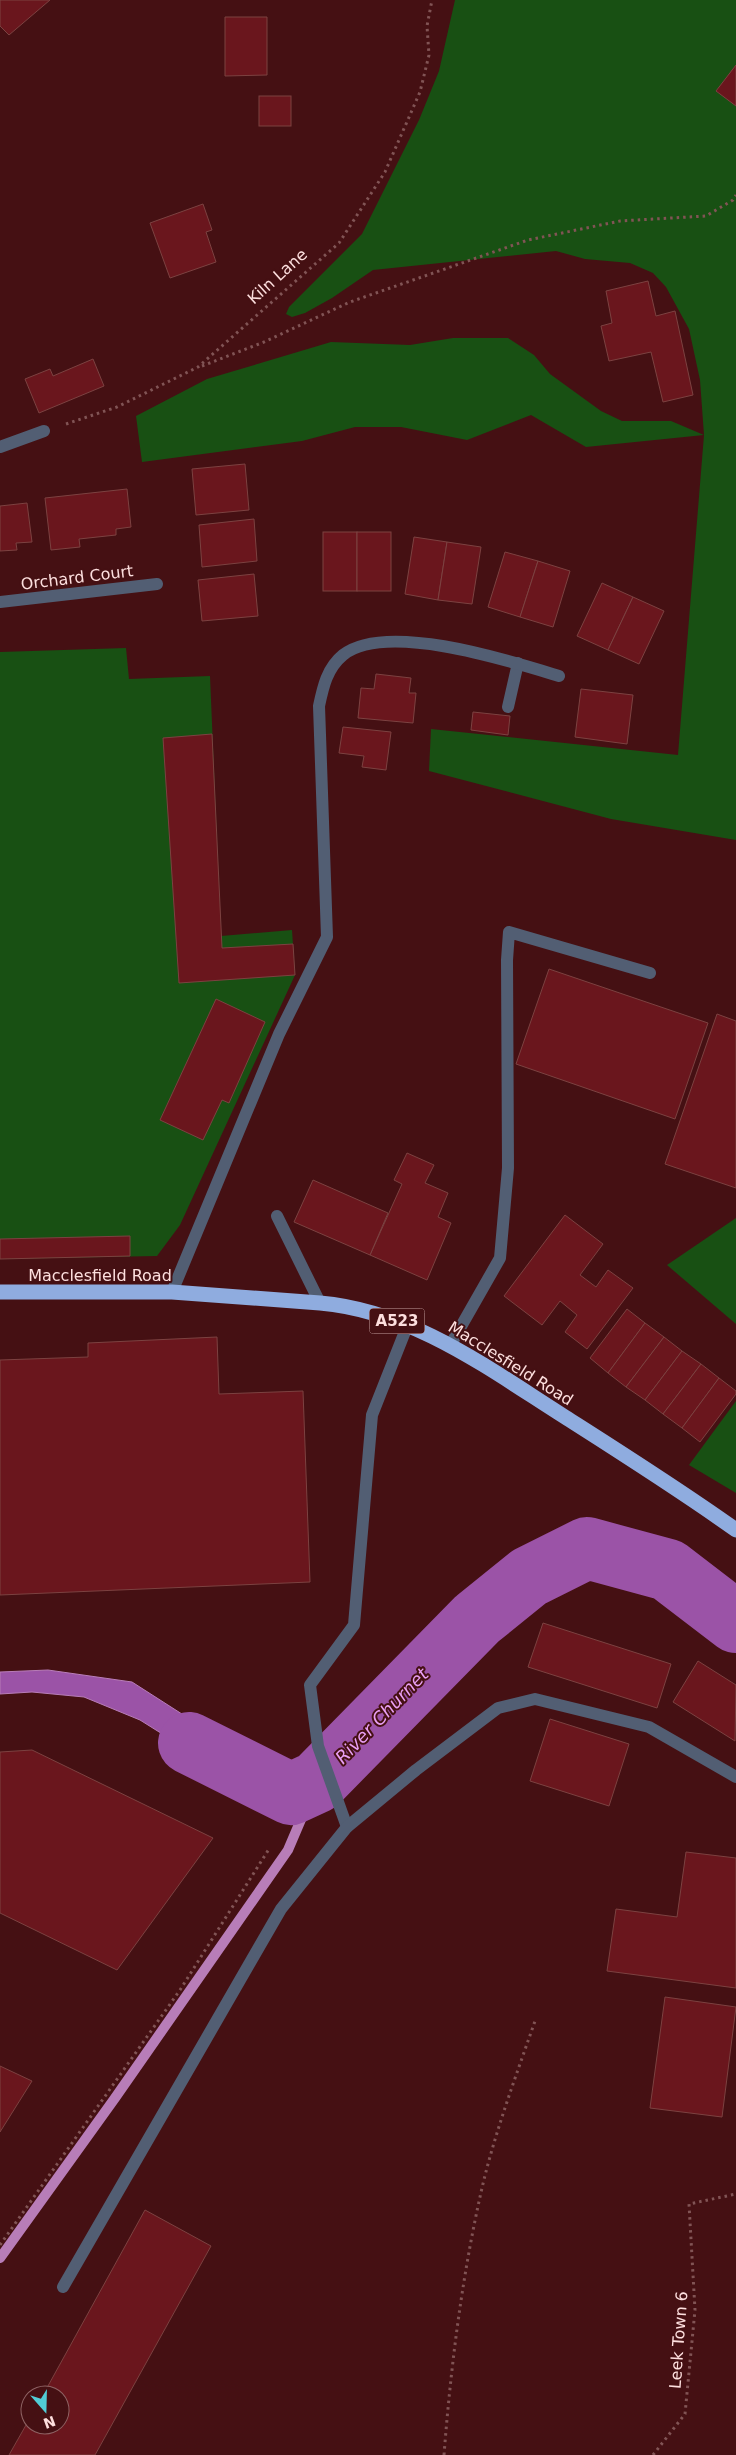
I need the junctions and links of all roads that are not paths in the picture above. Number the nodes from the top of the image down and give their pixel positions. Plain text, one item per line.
1 (44, 431) road end
2 (0, 447) edge
3 (157, 584) dead end
4 (0, 602) edge
5 (518, 664) junction
6 (558, 676) dead end
7 (508, 707) dead end
8 (650, 973) dead end
9 (277, 1216) dead end
10 (0, 1292) edge
11 (172, 1292) junction
12 (320, 1303) junction
13 (408, 1324) junction
14 (451, 1344) junction
15 (736, 1530) edge
16 (736, 1777) edge
17 (347, 1827) junction
18 (63, 2287) dead end

1 - 2 street
3 - 4 street, Orchard Court
5 - 6 street
5 - 7 street
5 - 11 street
8 - 14 street
9 - 12 street
10 - 11 highway, Macclesfield Road / A523
11 - 12 highway, Macclesfield Road / A523
12 - 13 highway, Macclesfield Road / A523
13 - 14 highway, Macclesfield Road / A523
13 - 17 street
14 - 15 highway, Macclesfield Road / A523
16 - 17 street
17 - 18 street

